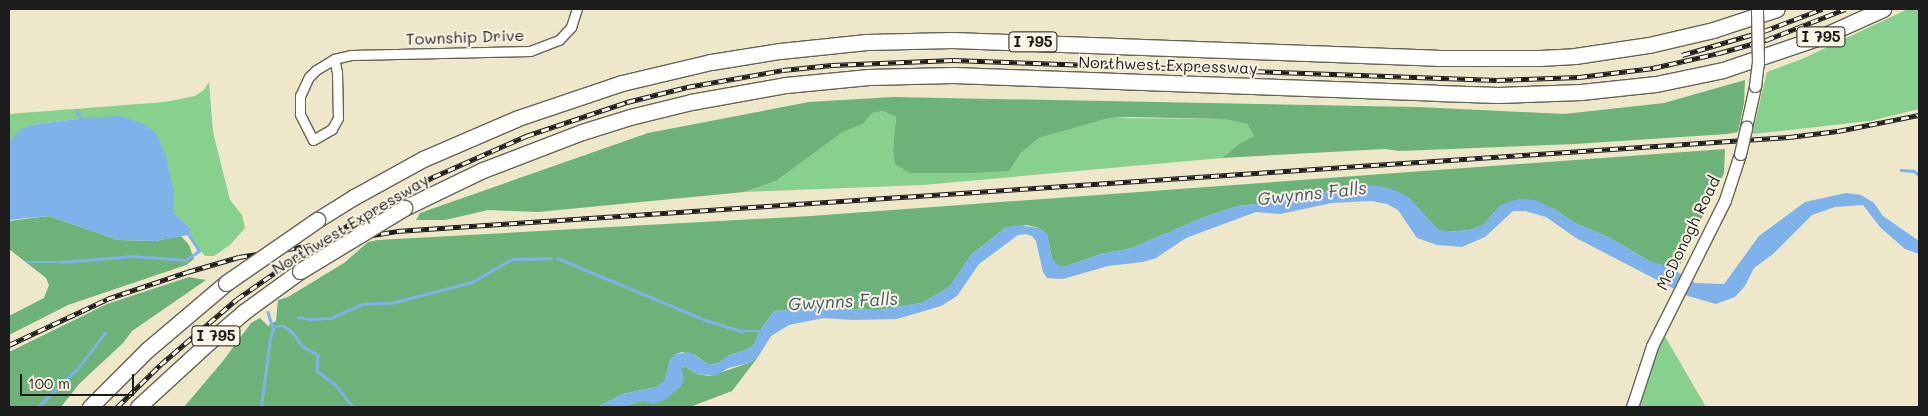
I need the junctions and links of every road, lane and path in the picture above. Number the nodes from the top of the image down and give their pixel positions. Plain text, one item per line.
1 (577, 9) edge
2 (1757, 9) edge
3 (1777, 9) edge
4 (1883, 9) edge
5 (334, 59) junction
6 (90, 407) edge
7 (138, 407) edge
8 (1632, 407) edge

1 - 5 street, Township Drive
2 - 8 main road, McDonogh Road, bridge
3 - 6 highway, Northwest Expressway / I 795, bridge
4 - 7 highway, Northwest Expressway / I 795, bridge
5 - 5 street, Township Drive

